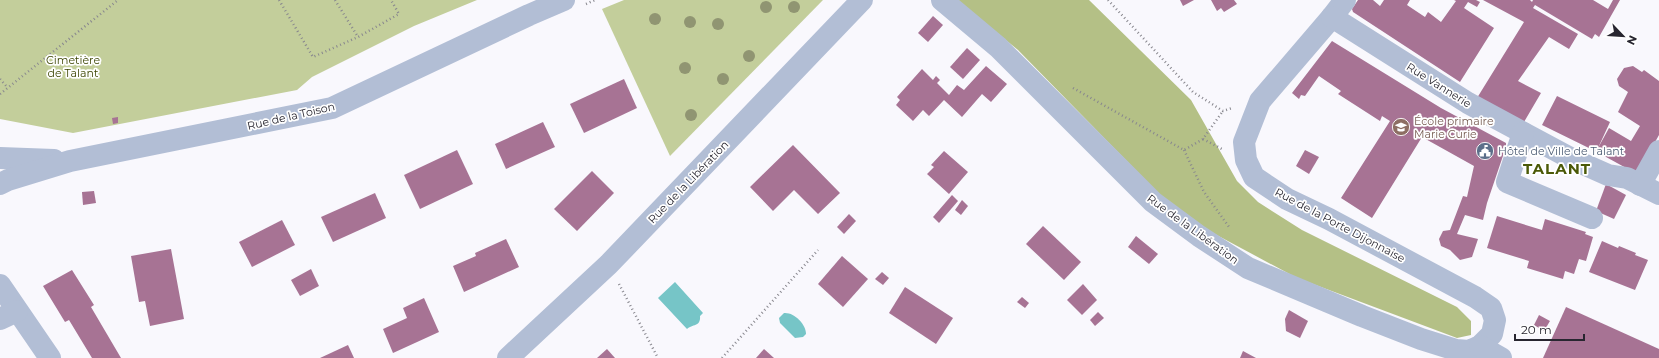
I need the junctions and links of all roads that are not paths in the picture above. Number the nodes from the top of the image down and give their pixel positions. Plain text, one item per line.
1 (564, 0) edge
2 (862, 0) edge
3 (942, 0) edge
4 (1338, 9) edge
5 (1523, 133) junction
6 (1659, 151) edge
7 (0, 158) edge
8 (70, 162) junction
9 (0, 184) edge
10 (1650, 190) edge
11 (1592, 218) dead end
12 (0, 285) edge
13 (8, 315) edge
14 (1480, 346) junction
15 (50, 358) edge
16 (508, 358) edge
17 (1501, 358) edge

1 - 8 street, Rue de la Toison
2 - 16 street, Rue de la Libération
3 - 14 street, Rue de la Libération
4 - 5 street, Rue Vannerie
4 - 14 street, Rue de la Porte Dijonnaise
5 - 10 street, Rue Vannerie
5 - 11 street
6 - 10 street
7 - 8 street, Rue de la Toison
8 - 9 street, Rue de la Toison
12 - 13 street
13 - 15 street
14 - 17 street

